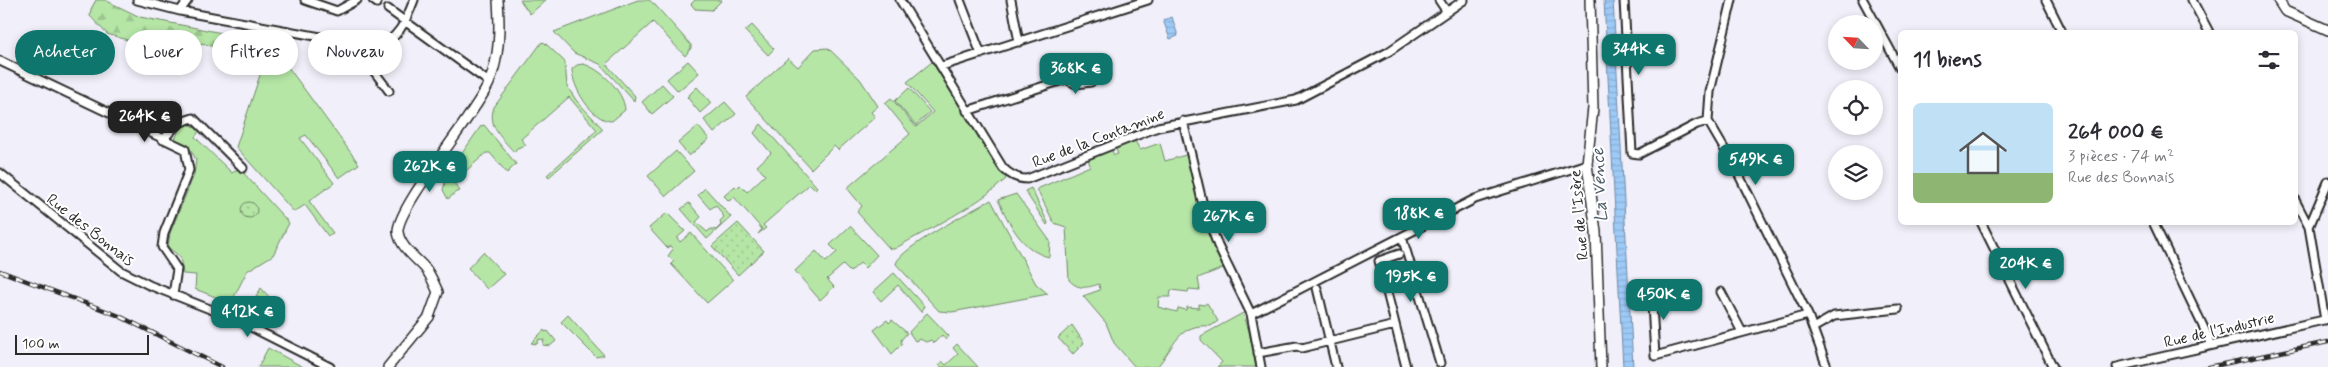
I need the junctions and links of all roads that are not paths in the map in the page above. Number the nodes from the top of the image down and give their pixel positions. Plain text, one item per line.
1 (137, 0) edge
2 (188, 0) edge
3 (305, 0) edge
4 (357, 0) edge
5 (414, 0) edge
6 (498, 0) edge
7 (900, 0) edge
8 (960, 0) edge
9 (1011, 0) edge
10 (1148, 0) edge
11 (1439, 0) edge
12 (1464, 0) edge
13 (1590, 0) edge
14 (1624, 0) edge
15 (1732, 0) edge
16 (1863, 0) edge
17 (2046, 0) edge
18 (2192, 0) edge
19 (2278, 0) edge
20 (388, 10) dead end
21 (180, 11) junction
22 (1447, 12) junction
23 (406, 21) junction
24 (400, 30) edge
25 (2061, 30) edge
26 (2208, 30) edge
27 (2328, 30) edge
28 (308, 34) edge
29 (1019, 42) junction
30 (981, 54) junction
31 (0, 61) edge
32 (1061, 64) dead end
33 (1898, 64) edge
34 (942, 66) junction
35 (377, 75) edge
36 (1066, 79) junction
37 (489, 82) junction
38 (1090, 82) dead end
39 (389, 91) dead end
40 (967, 111) junction
41 (1183, 121) junction
42 (1708, 121) junction
43 (164, 140) junction
44 (1587, 164) junction
45 (243, 168) dead end
46 (0, 173) edge
47 (2328, 182) edge
48 (2298, 206) edge
49 (1982, 225) edge
50 (2154, 225) edge
51 (2309, 227) junction
52 (1402, 237) junction
53 (1400, 254) dead end
54 (1651, 287) dead end
55 (1317, 288) dead end
56 (1721, 292) dead end
57 (173, 295) junction
58 (1898, 309) dead end
59 (1250, 314) junction
60 (1808, 315) junction
61 (2327, 319) edge
62 (1394, 325) junction
63 (1813, 328) junction
64 (1742, 332) junction
65 (1330, 342) junction
66 (2212, 345) junction
67 (1258, 353) junction
68 (1440, 363) dead end
69 (330, 367) edge
70 (388, 367) edge
71 (1261, 367) edge
72 (1336, 367) edge
73 (1406, 367) edge
74 (1601, 367) edge
75 (1827, 367) edge
76 (2053, 367) edge
77 (2117, 367) edge

1 - 21 street
2 - 21 street
3 - 4 street
5 - 23 street
6 - 37 street
7 - 34 street, Rue de la Contamine
8 - 30 street
9 - 29 street
10 - 29 street
11 - 22 street
12 - 22 street, Rue de la Contamine
13 - 44 street, Rue de l'Isère
14 - 42 street
15 - 42 street
16 - 33 street
17 - 25 street
18 - 26 street
19 - 27 street
20 - 23 street
21 - 28 street
22 - 41 street, Rue de la Contamine
23 - 24 street
23 - 37 street
29 - 30 street
30 - 34 street
31 - 43 street, Rue des Bonnais
32 - 36 street
34 - 40 street, Rue de la Contamine
35 - 39 street
36 - 38 street
36 - 40 street
37 - 70 street
40 - 41 street, Rue de la Contamine
41 - 59 street
42 - 60 street
43 - 45 street
43 - 57 street, Rue des Bonnais
44 - 52 street
44 - 74 street, Rue de l'Isère
46 - 57 street, Rue des Bonnais
47 - 51 street
48 - 51 street
49 - 76 street
50 - 66 street
51 - 61 street
52 - 59 street
52 - 68 street
53 - 62 street
54 - 64 street
55 - 65 street
56 - 64 street
57 - 69 street, Rue des Bonnais
58 - 63 street
59 - 67 street
60 - 63 street
60 - 64 street
61 - 66 street, Rue de l'Industrie
62 - 65 street
62 - 73 street
63 - 75 street
65 - 67 street
65 - 72 street
66 - 77 street, Rue de l'Industrie
67 - 71 street

